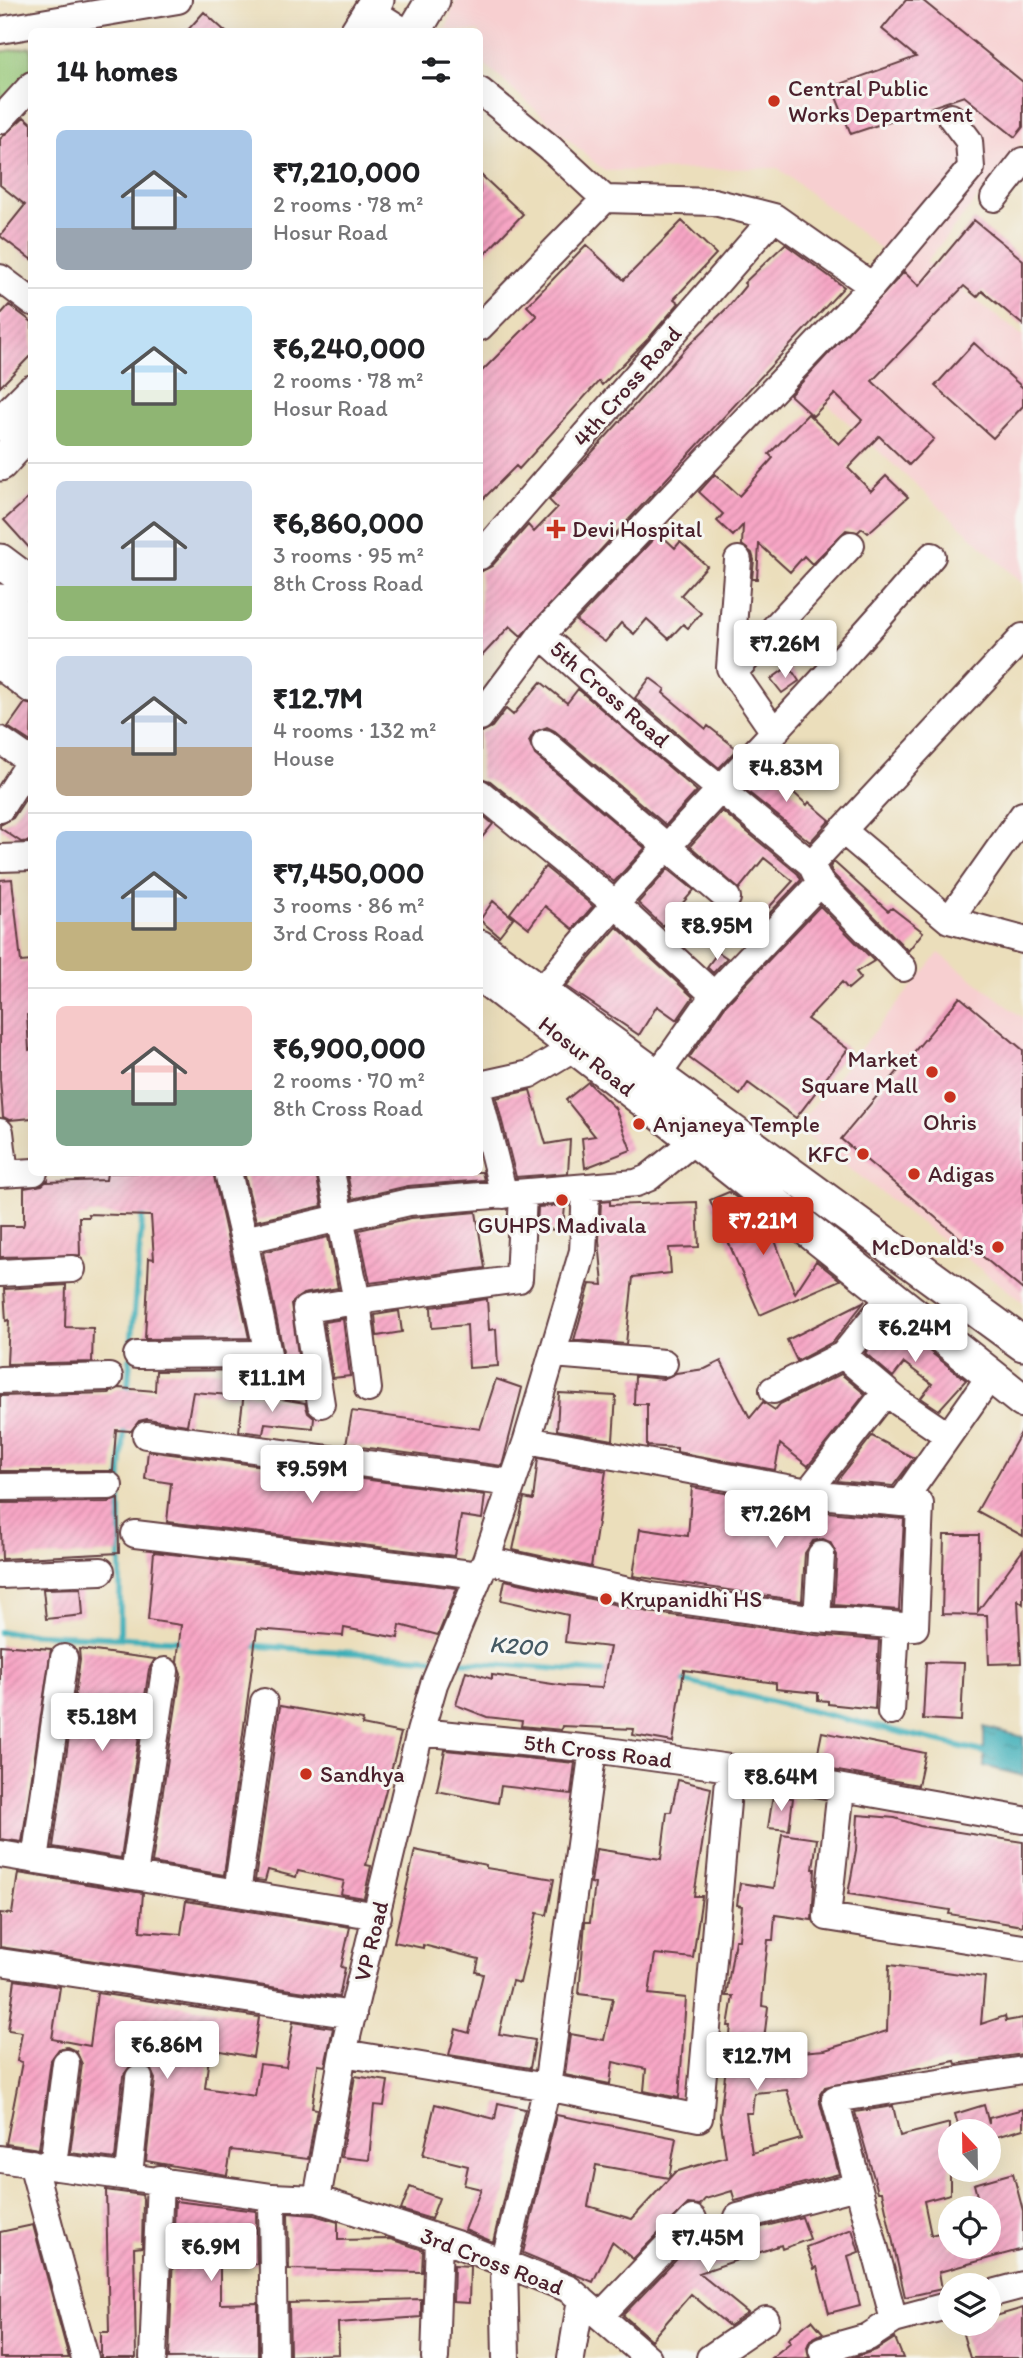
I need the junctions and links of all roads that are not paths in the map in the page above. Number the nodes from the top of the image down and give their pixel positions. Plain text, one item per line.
1 (178, 0) edge
2 (433, 0) edge
3 (368, 14) edge
4 (88, 23) edge
5 (397, 28) edge
6 (416, 28) edge
7 (0, 30) edge
8 (28, 89) edge
9 (483, 93) edge
10 (951, 117) dead end
11 (0, 120) edge
12 (1023, 161) edge
13 (994, 198) dead end
14 (605, 199) junction
15 (774, 217) junction
16 (0, 278) edge
17 (872, 286) junction
18 (28, 299) edge
19 (483, 324) edge
20 (28, 396) edge
21 (0, 424) edge
22 (28, 433) edge
23 (0, 464) edge
24 (851, 545) dead end
25 (483, 553) edge
26 (932, 556) dead end
27 (738, 560) dead end
28 (0, 561) edge
29 (28, 582) edge
30 (0, 601) edge
31 (28, 623) edge
32 (0, 633) edge
33 (541, 635) junction
34 (1023, 637) edge
35 (28, 654) edge
36 (0, 663) edge
37 (733, 673) junction
38 (28, 682) edge
39 (483, 713) edge
40 (775, 733) junction
41 (0, 740) edge
42 (545, 743) dead end
43 (28, 759) edge
44 (28, 766) edge
45 (721, 788) junction
46 (483, 795) edge
47 (0, 809) edge
48 (1023, 815) edge
49 (842, 831) junction
50 (666, 847) junction
51 (28, 857) edge
52 (0, 858) edge
53 (816, 873) junction
54 (727, 898) dead end
55 (614, 904) junction
56 (949, 920) junction
57 (1023, 940) edge
58 (483, 949) edge
59 (903, 968) dead end
60 (483, 980) edge
61 (541, 992) junction
62 (715, 995) junction
63 (576, 1047) junction
64 (657, 1076) junction
65 (483, 1084) edge
66 (483, 1108) edge
67 (0, 1132) edge
68 (695, 1140) junction
69 (28, 1172) edge
70 (2, 1174) edge
71 (229, 1176) edge
72 (332, 1176) edge
73 (586, 1189) junction
74 (514, 1195) junction
75 (339, 1218) junction
76 (244, 1240) junction
77 (72, 1269) dead end
78 (0, 1273) edge
79 (891, 1296) junction
80 (357, 1301) junction
81 (1023, 1344) edge
82 (553, 1354) junction
83 (137, 1355) dead end
84 (842, 1355) junction
85 (664, 1363) dead end
86 (991, 1375) junction
87 (109, 1377) dead end
88 (0, 1380) edge
89 (368, 1390) dead end
90 (773, 1390) dead end
91 (886, 1392) junction
92 (1023, 1401) edge
93 (321, 1404) dead end
94 (146, 1435) dead end
95 (947, 1435) junction
96 (527, 1440) junction
97 (512, 1483) junction
98 (109, 1486) dead end
99 (0, 1487) edge
100 (808, 1492) junction
101 (901, 1503) junction
102 (135, 1534) dead end
103 (821, 1555) dead end
104 (483, 1567) junction
105 (101, 1571) dead end
106 (0, 1575) edge
107 (817, 1619) junction
108 (896, 1626) junction
109 (64, 1658) dead end
110 (165, 1671) dead end
111 (264, 1702) dead end
112 (891, 1712) dead end
113 (420, 1732) junction
114 (593, 1749) junction
115 (730, 1768) junction
116 (841, 1789) junction
117 (1023, 1820) edge
118 (0, 1854) edge
119 (35, 1860) junction
120 (134, 1875) junction
121 (237, 1893) junction
122 (378, 1916) junction
123 (1023, 1948) edge
124 (0, 1962) edge
125 (353, 2015) junction
126 (343, 2053) junction
127 (66, 2063) dead end
128 (1023, 2070) edge
129 (139, 2078) dead end
130 (547, 2087) junction
131 (0, 2158) edge
132 (43, 2164) junction
133 (129, 2175) junction
134 (160, 2179) junction
135 (857, 2186) junction
136 (272, 2197) junction
137 (317, 2199) junction
138 (738, 2217) dead end
139 (693, 2219) dead end
140 (439, 2239) junction
141 (504, 2263) junction
142 (1023, 2285) edge
143 (1001, 2291) edge
144 (590, 2308) junction
145 (938, 2308) edge
146 (765, 2320) dead end
147 (894, 2320) junction
148 (822, 2350) dead end
149 (85, 2358) edge
150 (153, 2358) edge
151 (274, 2358) edge
152 (435, 2358) edge
153 (506, 2358) edge
154 (571, 2358) edge
155 (648, 2358) edge
156 (710, 2358) edge

1 - 4 street
2 - 6 main road
3 - 5 street
4 - 7 street
8 - 11 street
9 - 14 street
10 - 17 street, 5th Cross Road
12 - 13 street
14 - 15 street
14 - 19 street
15 - 17 street
15 - 25 street, 4th Cross Road
16 - 18 street
17 - 33 street, 5th Cross Road
20 - 21 main road
22 - 23 main road
24 - 37 street
26 - 40 street
27 - 37 street
28 - 29 main road
30 - 31 main road
32 - 35 main road
33 - 39 street
33 - 45 street, 5th Cross Road
34 - 49 street
36 - 38 main road
37 - 40 street
40 - 45 street
41 - 43 street
42 - 50 street
44 - 47 street
45 - 50 street
45 - 53 street, 5th Cross Road
46 - 55 street
48 - 56 street
49 - 53 street
49 - 56 street
50 - 54 street
50 - 55 street
51 - 52 street
53 - 59 street, 5th Cross Road
53 - 62 street
55 - 61 street
55 - 62 street
56 - 57 street
58 - 61 main road, Hosur Road
60 - 63 main road, Hosur Road
61 - 64 main road, Hosur Road
62 - 64 street
63 - 65 street
63 - 68 main road, Hosur Road
64 - 81 main road, Hosur Road
66 - 74 street
67 - 70 street
68 - 73 street
68 - 79 main road, Hosur Road
69 - 70 street
71 - 76 street
72 - 75 street
73 - 74 street
73 - 82 street, VP Road
74 - 75 street
74 - 80 street
75 - 76 street
75 - 80 street
76 - 83 street
77 - 78 street
79 - 84 street
79 - 86 main road, Hosur Road
80 - 89 street
80 - 93 street
82 - 85 street
82 - 96 street, VP Road
84 - 90 street
84 - 91 street
86 - 92 main road, Hosur Road
86 - 95 street
87 - 88 street
91 - 95 street
91 - 100 street
94 - 97 street
95 - 101 street
96 - 97 street, VP Road
96 - 100 street
97 - 104 street, VP Road
98 - 99 street
100 - 101 street
101 - 108 street
102 - 104 street
103 - 107 street
104 - 107 street
104 - 113 street, VP Road
105 - 106 street
107 - 108 street
108 - 112 street
109 - 119 street
110 - 120 street
111 - 121 street
113 - 114 street, 5th Cross Road
113 - 122 street, VP Road
114 - 115 street, 5th Cross Road
114 - 130 street
115 - 116 street, 5th Cross Road
115 - 130 street
116 - 117 street, 5th Cross Road
116 - 123 street
118 - 119 street
119 - 120 street
120 - 121 street
121 - 122 street
122 - 125 street, VP Road
124 - 125 street
125 - 126 street, VP Road
126 - 130 street
126 - 137 street, VP Road
127 - 132 street
128 - 135 street
129 - 133 street
130 - 141 street
131 - 132 street, 3rd Cross Road
132 - 133 street, 3rd Cross Road
132 - 149 street
133 - 134 street, 3rd Cross Road
134 - 136 street, 3rd Cross Road
134 - 150 street
135 - 138 street
135 - 147 street
136 - 137 street, 3rd Cross Road
136 - 151 street
137 - 140 street, 3rd Cross Road
139 - 144 street
140 - 141 street, 3rd Cross Road
140 - 152 street
141 - 144 street, 3rd Cross Road
141 - 153 street
142 - 143 street
144 - 154 street
144 - 155 street, 3rd Cross Road
145 - 147 street
146 - 156 street
147 - 148 street

